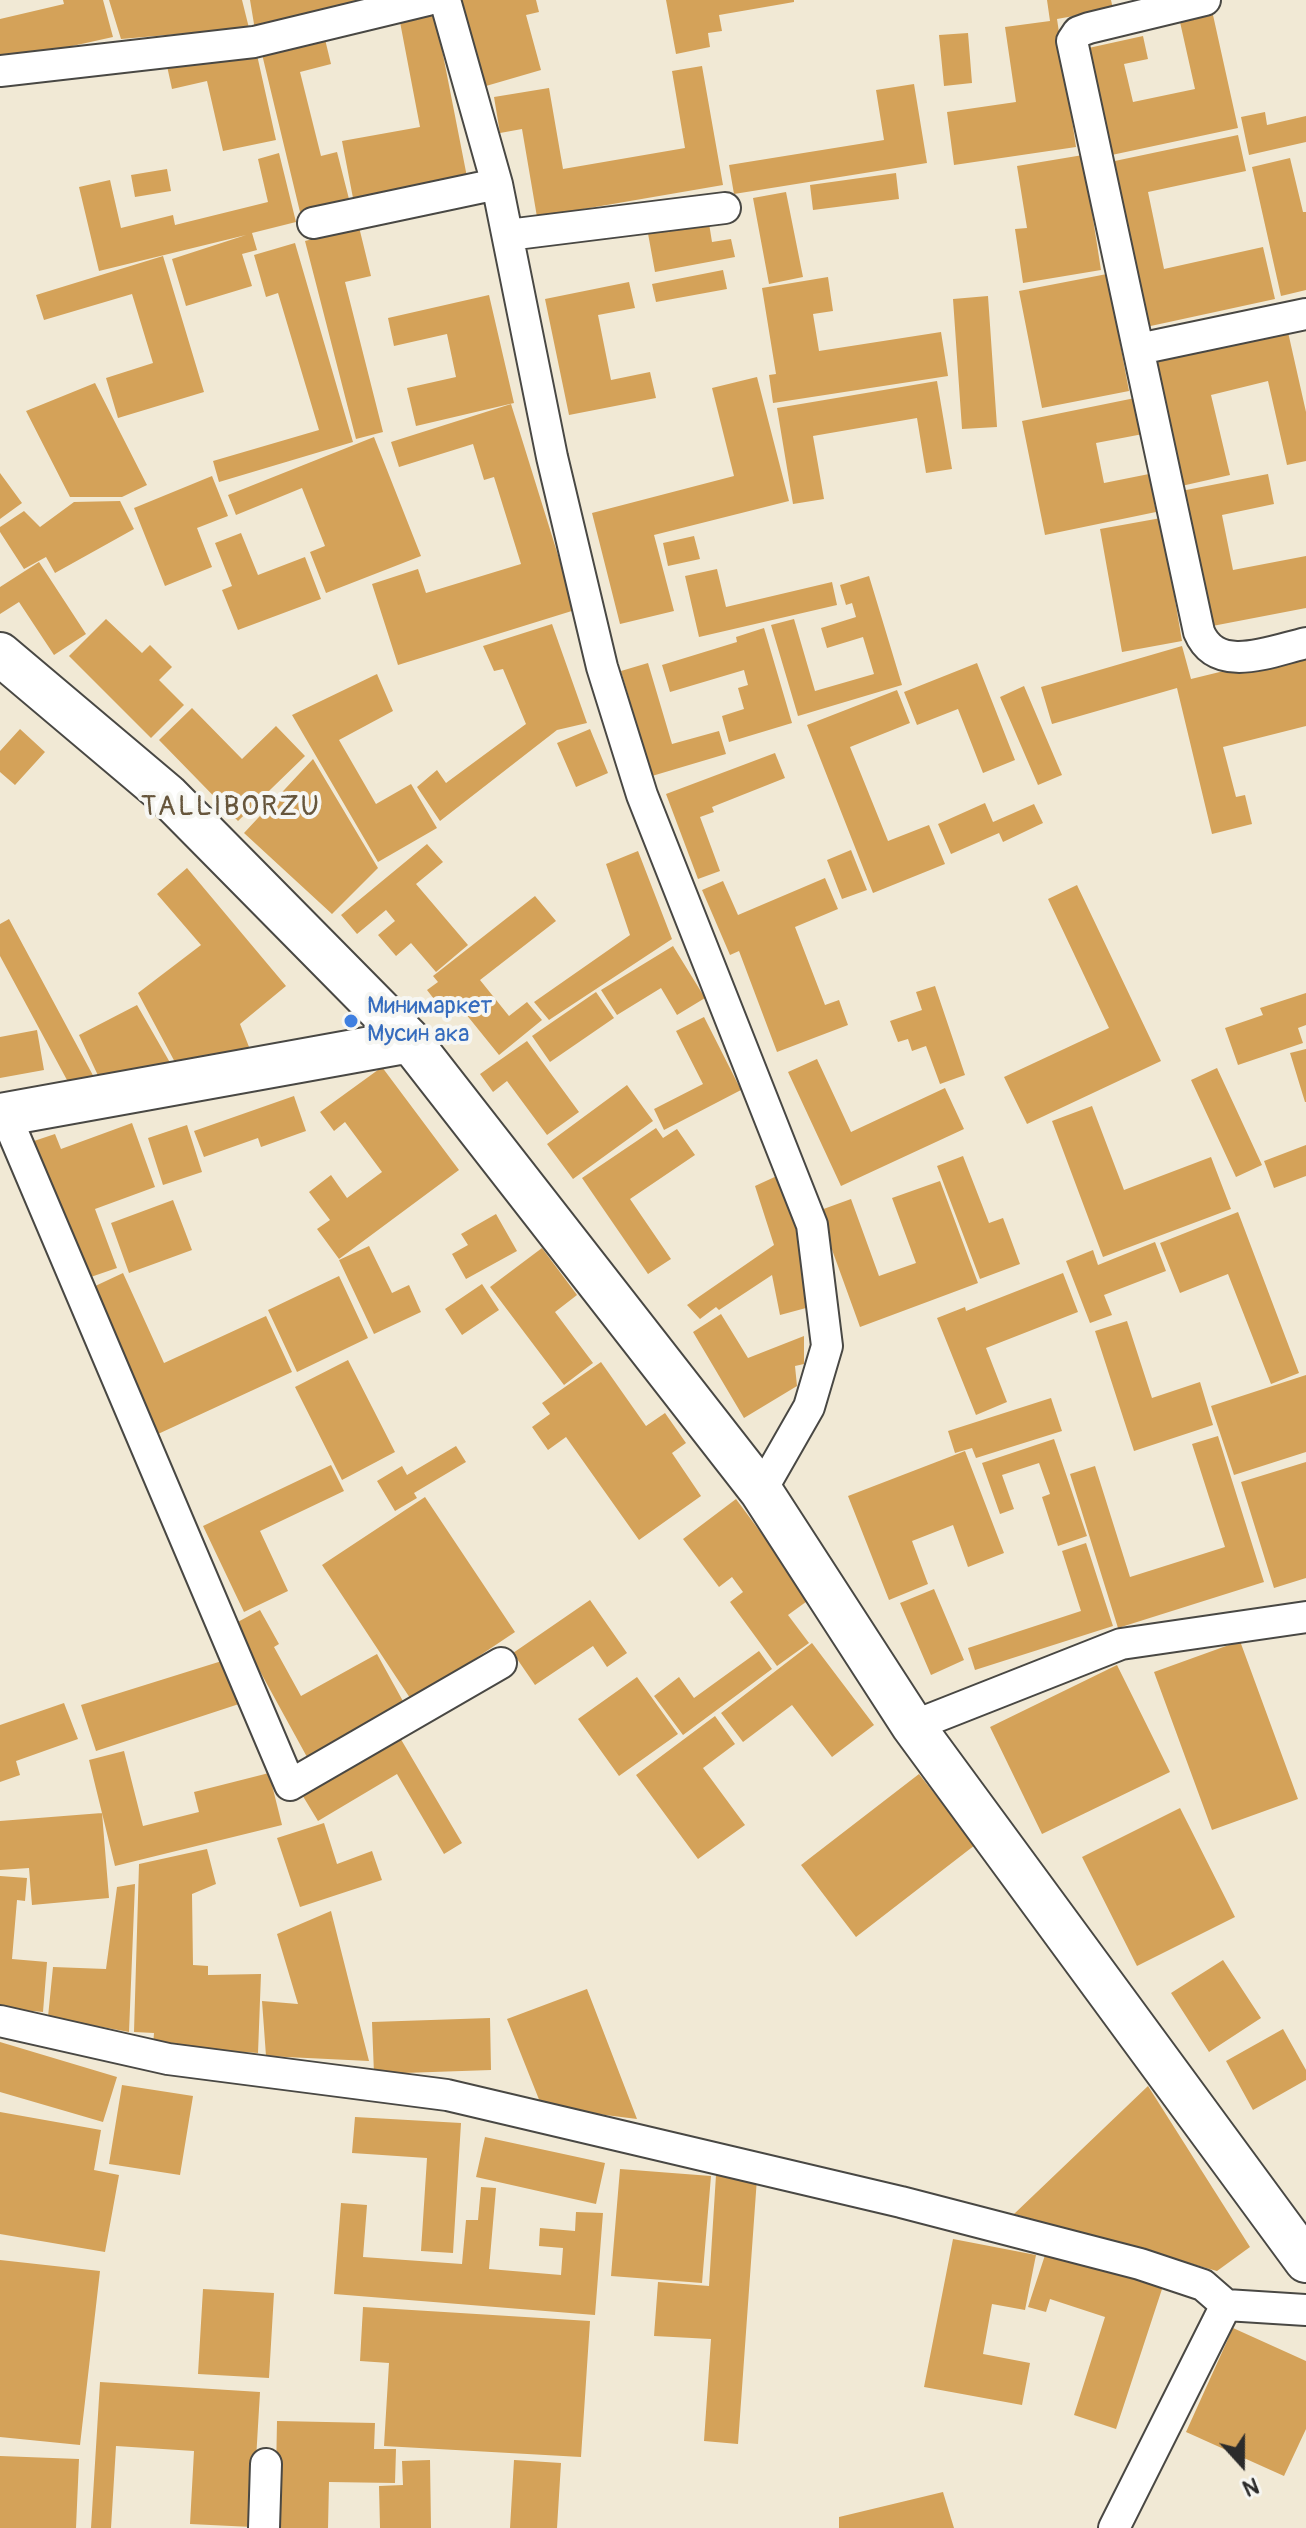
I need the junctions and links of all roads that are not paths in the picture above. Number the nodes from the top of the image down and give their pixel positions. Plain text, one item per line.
1 (428, 0) edge
2 (445, 0) edge
3 (1205, 0) edge
4 (0, 71) edge
5 (497, 184) junction
6 (725, 208) dead end
7 (313, 223) dead end
8 (508, 235) junction
9 (1306, 314) edge
10 (1139, 349) junction
11 (1306, 643) edge
12 (0, 654) edge
13 (410, 1041) junction
14 (3, 1115) edge
15 (761, 1491) junction
16 (1306, 1617) edge
17 (501, 1663) dead end
18 (913, 1726) junction
19 (0, 2021) edge
20 (1306, 2261) edge
21 (1226, 2305) junction
22 (1306, 2310) edge
23 (266, 2464) dead end
24 (264, 2528) edge
25 (1114, 2528) edge

1 - 4 street
2 - 5 street
3 - 10 street
5 - 7 street
5 - 8 street
6 - 8 street
8 - 15 street
9 - 10 street
10 - 11 street
12 - 13 main road
13 - 14 main road
13 - 15 main road
14 - 17 street
15 - 18 main road
16 - 18 street
18 - 20 main road
19 - 21 street
21 - 22 street
21 - 25 street
23 - 24 street

